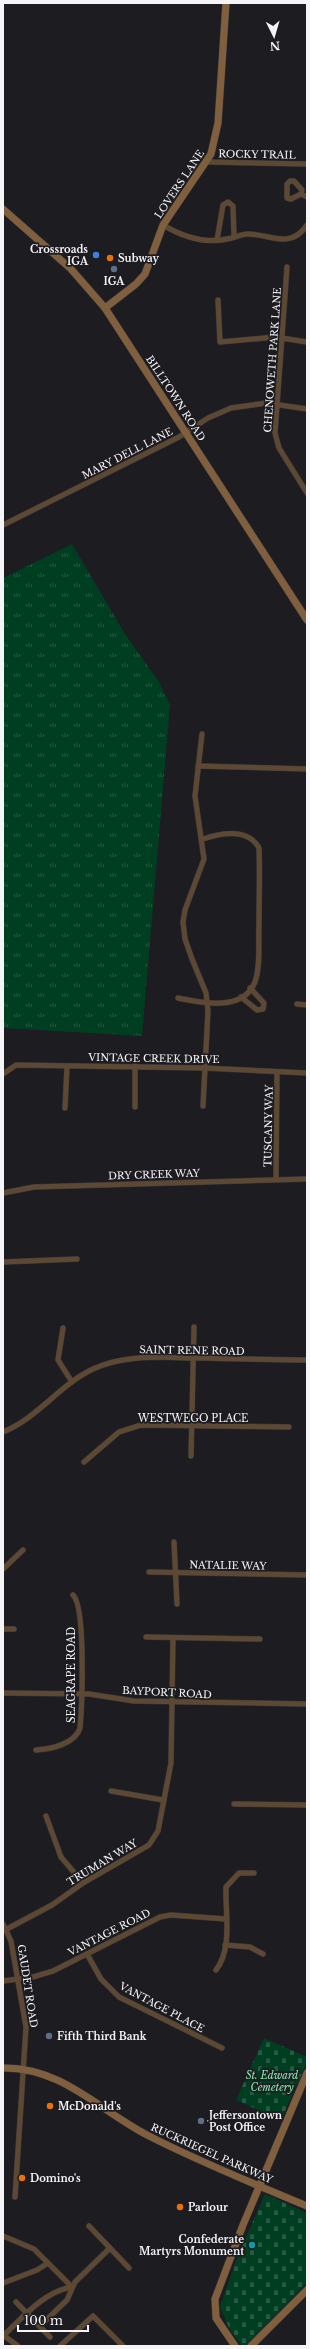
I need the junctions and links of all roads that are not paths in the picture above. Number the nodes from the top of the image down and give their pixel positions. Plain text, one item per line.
1 (226, 3) edge
2 (207, 162) junction
3 (307, 164) edge
4 (3, 210) edge
5 (163, 225) junction
6 (307, 226) edge
7 (234, 237) junction
8 (217, 240) junction
9 (287, 267) dead end
10 (218, 300) dead end
11 (105, 308) junction
12 (281, 338) junction
13 (307, 342) edge
14 (276, 403) junction
15 (307, 409) edge
16 (186, 432) junction
17 (307, 493) edge
18 (3, 525) edge
19 (307, 620) edge
20 (202, 734) dead end
21 (198, 766) junction
22 (307, 769) edge
23 (203, 839) junction
24 (250, 988) junction
25 (241, 997) junction
26 (178, 998) dead end
27 (207, 1004) junction
28 (297, 1004) dead end
29 (307, 1005) edge
30 (67, 1066) junction
31 (135, 1066) junction
32 (204, 1068) junction
33 (277, 1072) junction
34 (307, 1073) edge
35 (3, 1074) edge
36 (203, 1106) dead end
37 (135, 1107) dead end
38 (65, 1108) dead end
39 (307, 1178) edge
40 (276, 1179) junction
41 (3, 1193) edge
42 (77, 1259) dead end
43 (3, 1262) edge
44 (194, 1327) dead end
45 (63, 1328) dead end
46 (193, 1358) junction
47 (307, 1360) edge
48 (72, 1382) junction
49 (191, 1426) junction
50 (289, 1427) dead end
51 (3, 1432) edge
52 (191, 1456) dead end
53 (84, 1462) dead end
54 (174, 1542) dead end
55 (23, 1550) dead end
56 (3, 1569) edge
57 (149, 1572) dead end
58 (175, 1573) junction
59 (307, 1575) edge
60 (73, 1595) dead end
61 (177, 1604) dead end
62 (3, 1629) edge
63 (14, 1629) dead end
64 (146, 1636) dead end
65 (173, 1638) junction
66 (260, 1639) dead end
67 (3, 1693) edge
68 (81, 1694) junction
69 (172, 1702) junction
70 (307, 1704) edge
71 (36, 1750) dead end
72 (111, 1791) dead end
73 (163, 1800) junction
74 (234, 1804) dead end
75 (307, 1805) edge
76 (46, 1816) dead end
77 (254, 1873) dead end
78 (83, 1883) junction
79 (226, 1919) junction
80 (3, 1924) edge
81 (7, 1929) junction
82 (225, 1945) junction
83 (87, 1954) junction
84 (263, 1954) dead end
85 (216, 1970) dead end
86 (19, 1980) junction
87 (3, 1981) edge
88 (222, 2048) dead end
89 (3, 2068) edge
90 (24, 2069) junction
91 (307, 2073) edge
92 (259, 2186) junction
93 (15, 2197) dead end
94 (307, 2206) edge
95 (89, 2226) dead end
96 (3, 2236) edge
97 (110, 2248) junction
98 (48, 2263) junction
99 (129, 2268) dead end
100 (3, 2283) edge
101 (72, 2287) junction
102 (307, 2290) edge
103 (16, 2302) dead end
104 (28, 2312) junction
105 (40, 2326) junction
106 (3, 2335) edge
107 (50, 2337) dead end
108 (18, 2346) edge
109 (60, 2346) edge
110 (123, 2346) edge
111 (235, 2346) edge
112 (251, 2346) edge

1 - 2 main road, LOVERS LANE
2 - 3 street, ROCKY TRAIL
2 - 5 main road, LOVERS LANE
4 - 11 main road, BILLTOWN ROAD
5 - 8 street
5 - 11 main road, LOVERS LANE
6 - 7 street
7 - 8 street
7 - 8 street
9 - 12 street, CHENOWETH PARK LANE
10 - 12 street
11 - 16 main road, BILLTOWN ROAD
12 - 13 street
12 - 14 street, CHENOWETH PARK LANE
14 - 15 street, MARY DELL LANE
14 - 16 street, MARY DELL LANE
14 - 17 street, CHENOWETH PARK LANE
16 - 18 street, MARY DELL LANE
16 - 19 main road, BILLTOWN ROAD
20 - 21 street
21 - 22 street
21 - 23 street
23 - 24 street
23 - 27 street
24 - 25 street
24 - 25 street
25 - 27 street
26 - 27 street
27 - 32 street
28 - 29 street
30 - 31 street, VINTAGE CREEK DRIVE
30 - 35 street, VINTAGE CREEK DRIVE
30 - 38 street
31 - 32 street, VINTAGE CREEK DRIVE
31 - 37 street
32 - 33 street, VINTAGE CREEK DRIVE
32 - 36 street
33 - 34 street, VINTAGE CREEK DRIVE
33 - 40 street, TUSCANY WAY
39 - 40 street, DRY CREEK WAY
40 - 41 street, DRY CREEK WAY
42 - 43 street
44 - 46 street
45 - 48 street
46 - 47 street, SAINT RENE ROAD
46 - 48 street, SAINT RENE ROAD
46 - 49 street
48 - 51 street, SAINT RENE ROAD
49 - 50 street, WESTWEGO PLACE
49 - 52 street
49 - 53 street, WESTWEGO PLACE
54 - 58 street
55 - 56 street
57 - 58 street, NATALIE WAY
58 - 59 street, NATALIE WAY
58 - 61 street
60 - 68 street, SEAGRAPE ROAD
62 - 63 street
64 - 65 street
65 - 66 street
65 - 69 street, TRUMAN WAY
67 - 68 street, BAYPORT ROAD
68 - 69 street, BAYPORT ROAD
68 - 71 street, SEAGRAPE ROAD
69 - 70 street, BAYPORT ROAD
69 - 73 street, TRUMAN WAY
72 - 73 street
73 - 78 street, TRUMAN WAY
74 - 75 street
76 - 78 street
77 - 79 street
78 - 81 street, TRUMAN WAY
79 - 82 street
79 - 83 street, VANTAGE ROAD
80 - 81 street, GAUDET ROAD
81 - 86 street, GAUDET ROAD
82 - 84 street
82 - 85 street
83 - 86 street, VANTAGE ROAD
83 - 88 street, VANTAGE PLACE
86 - 87 street, VANTAGE ROAD
86 - 90 street, GAUDET ROAD
89 - 90 main road, RUCKRIEGEL PARKWAY
90 - 92 main road, RUCKRIEGEL PARKWAY
90 - 93 street, GAUDET ROAD
91 - 92 main road
92 - 94 main road, RUCKRIEGEL PARKWAY
92 - 111 main road
95 - 97 street
96 - 98 street
97 - 99 street
97 - 101 street
98 - 100 street
98 - 101 street
101 - 104 street
101 - 105 street
102 - 112 main road
103 - 104 street
104 - 105 street
104 - 106 street
105 - 107 street
106 - 108 street
109 - 110 street

